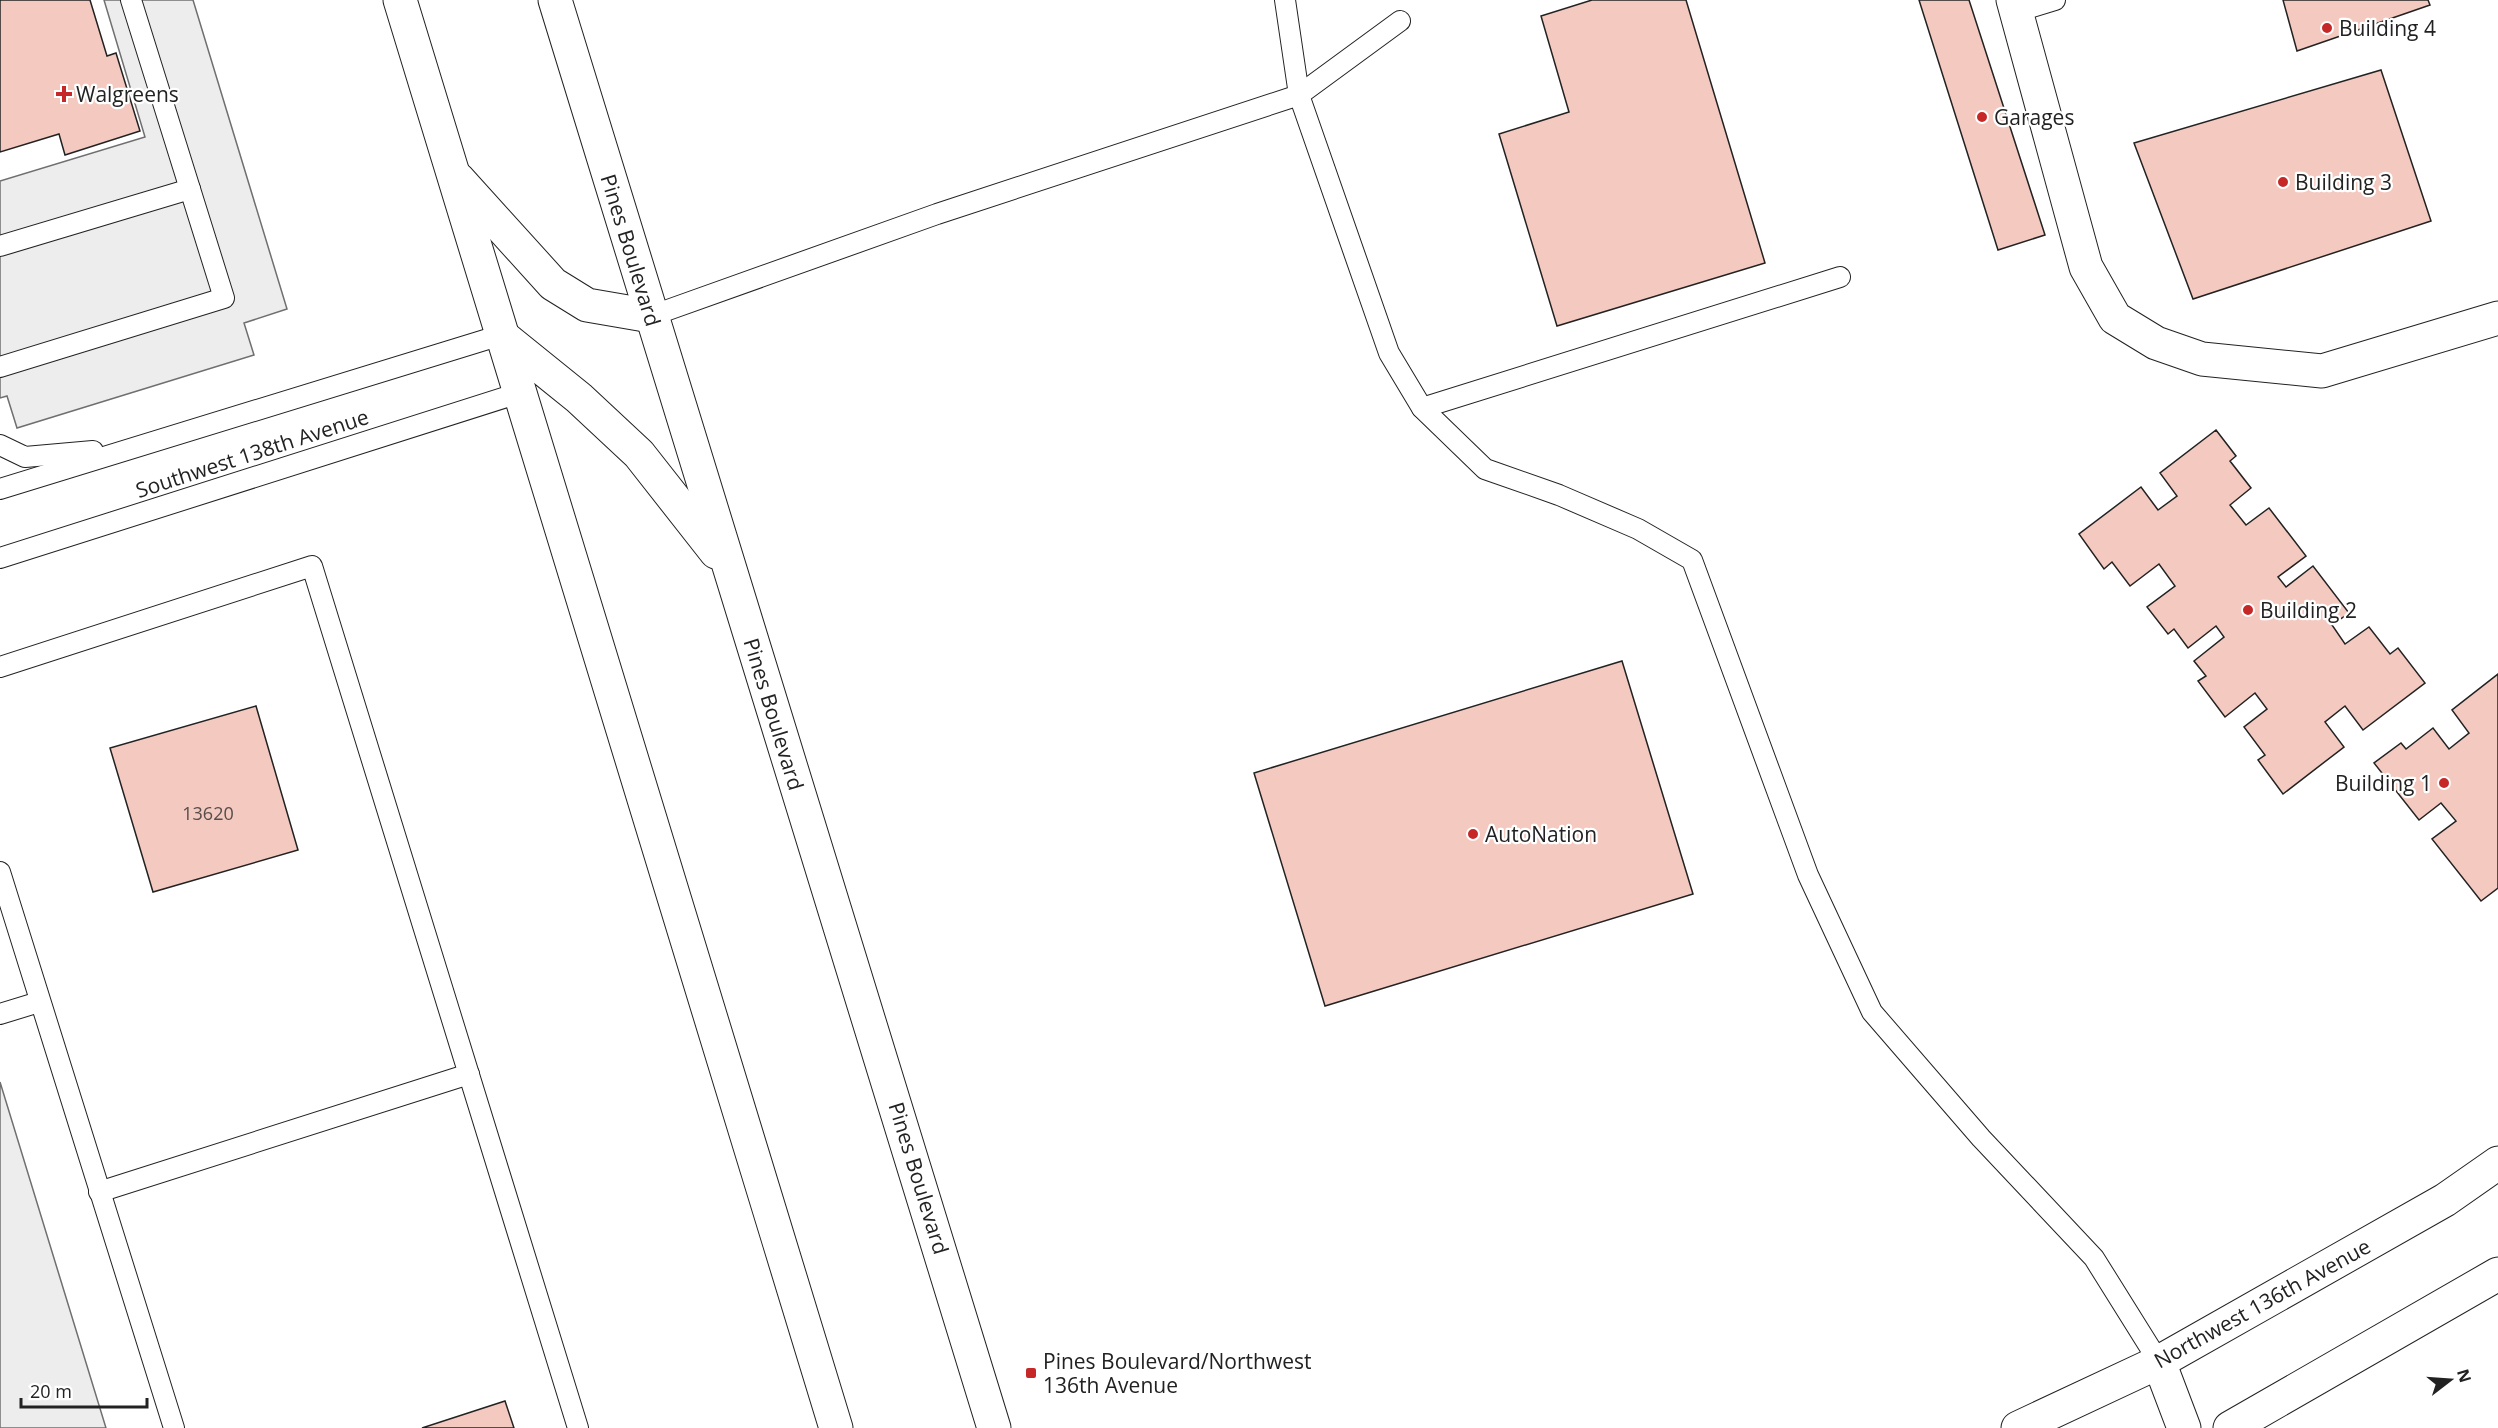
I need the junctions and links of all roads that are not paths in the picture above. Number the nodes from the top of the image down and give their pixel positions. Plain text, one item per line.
1 (131, 0) edge
2 (400, 0) edge
3 (555, 0) edge
4 (1285, 0) edge
5 (2055, 0) edge
6 (2015, 6) edge
7 (1400, 21) dead end
8 (1299, 95) junction
9 (452, 173) junction
10 (190, 189) junction
11 (0, 246) edge
12 (1840, 277) dead end
13 (651, 316) junction
14 (2498, 318) edge
15 (501, 335) junction
16 (0, 367) edge
17 (519, 393) junction
18 (1422, 408) junction
19 (0, 445) edge
20 (134, 448) junction
21 (0, 489) edge
22 (0, 558) edge
23 (729, 567) junction
24 (0, 667) edge
25 (0, 872) edge
26 (39, 1002) junction
27 (0, 1014) edge
28 (469, 1074) junction
29 (2498, 1163) edge
30 (99, 1192) junction
31 (2498, 1274) edge
32 (2159, 1362) junction
33 (174, 1428) edge
34 (578, 1428) edge
35 (836, 1428) edge
36 (994, 1428) edge
37 (2018, 1428) edge
38 (2184, 1428) edge
39 (2230, 1428) edge

1 - 10 lane
2 - 9 main road
3 - 13 main road, Pines Boulevard
4 - 8 lane
5 - 6 lane
6 - 14 main road
7 - 8 lane
8 - 13 lane
8 - 18 lane
9 - 13 main road
9 - 15 main road
10 - 11 lane
10 - 16 lane
12 - 18 lane
13 - 23 main road, Pines Boulevard
15 - 17 main road
15 - 20 lane, Southwest 138th Avenue
15 - 23 main road
17 - 22 lane, Southwest 138th Avenue
17 - 35 main road
18 - 32 lane
19 - 20 lane
20 - 21 lane, Southwest 138th Avenue
23 - 36 main road, Pines Boulevard
24 - 28 lane
25 - 26 lane
26 - 27 lane
26 - 30 lane
28 - 30 lane
28 - 34 lane
29 - 32 main road, Northwest 136th Avenue
30 - 33 lane
31 - 39 main road
32 - 37 main road, Northwest 136th Avenue
32 - 38 main road

